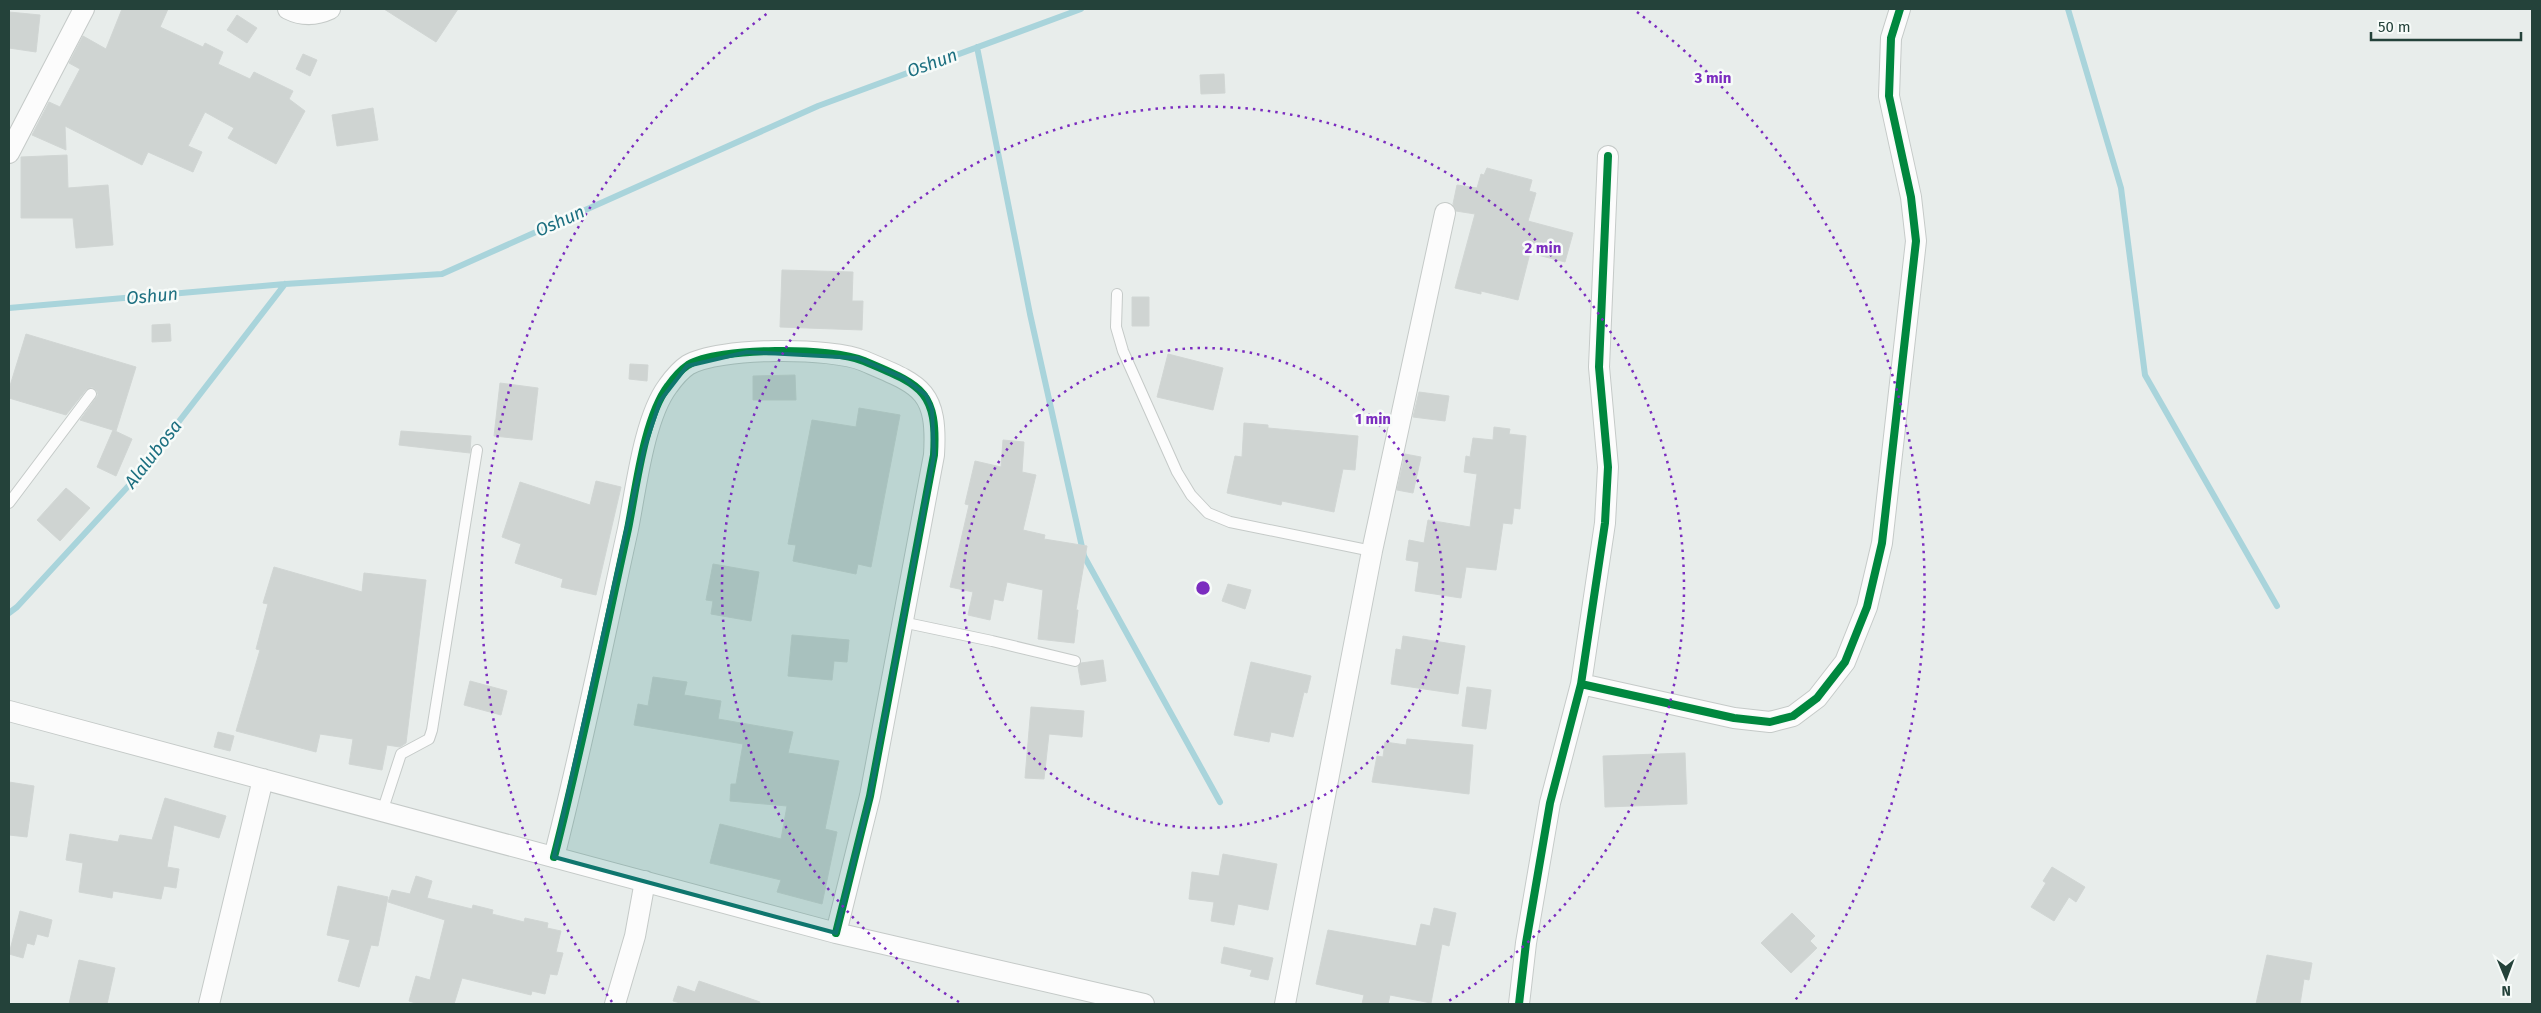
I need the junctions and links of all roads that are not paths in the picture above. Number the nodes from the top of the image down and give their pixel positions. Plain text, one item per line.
1 (84, 9) edge
2 (288, 9) edge
3 (330, 9) edge
4 (1900, 9) edge
5 (9, 153) edge
6 (1608, 156) dead end
7 (1445, 212) dead end
8 (1117, 294) dead end
9 (91, 394) dead end
10 (477, 450) dead end
11 (9, 503) edge
12 (1372, 551) junction
13 (902, 622) junction
14 (1075, 661) dead end
15 (1581, 684) junction
16 (9, 711) edge
17 (263, 778) junction
18 (382, 812) junction
19 (554, 857) junction
20 (645, 881) junction
21 (836, 933) junction
22 (1088, 997) edge
23 (209, 1004) edge
24 (614, 1004) edge
25 (1144, 1004) edge
26 (1285, 1004) edge
27 (1519, 1004) edge

1 - 5 street
2 - 3 street
4 - 15 street
6 - 15 street
7 - 12 street
8 - 12 lane
9 - 11 lane
10 - 18 lane
12 - 26 street
13 - 14 lane
13 - 19 street
13 - 21 street
15 - 27 street
16 - 17 street
17 - 18 street
17 - 23 street
18 - 19 street
19 - 20 street
20 - 21 street
20 - 24 street
21 - 22 street
22 - 25 street

